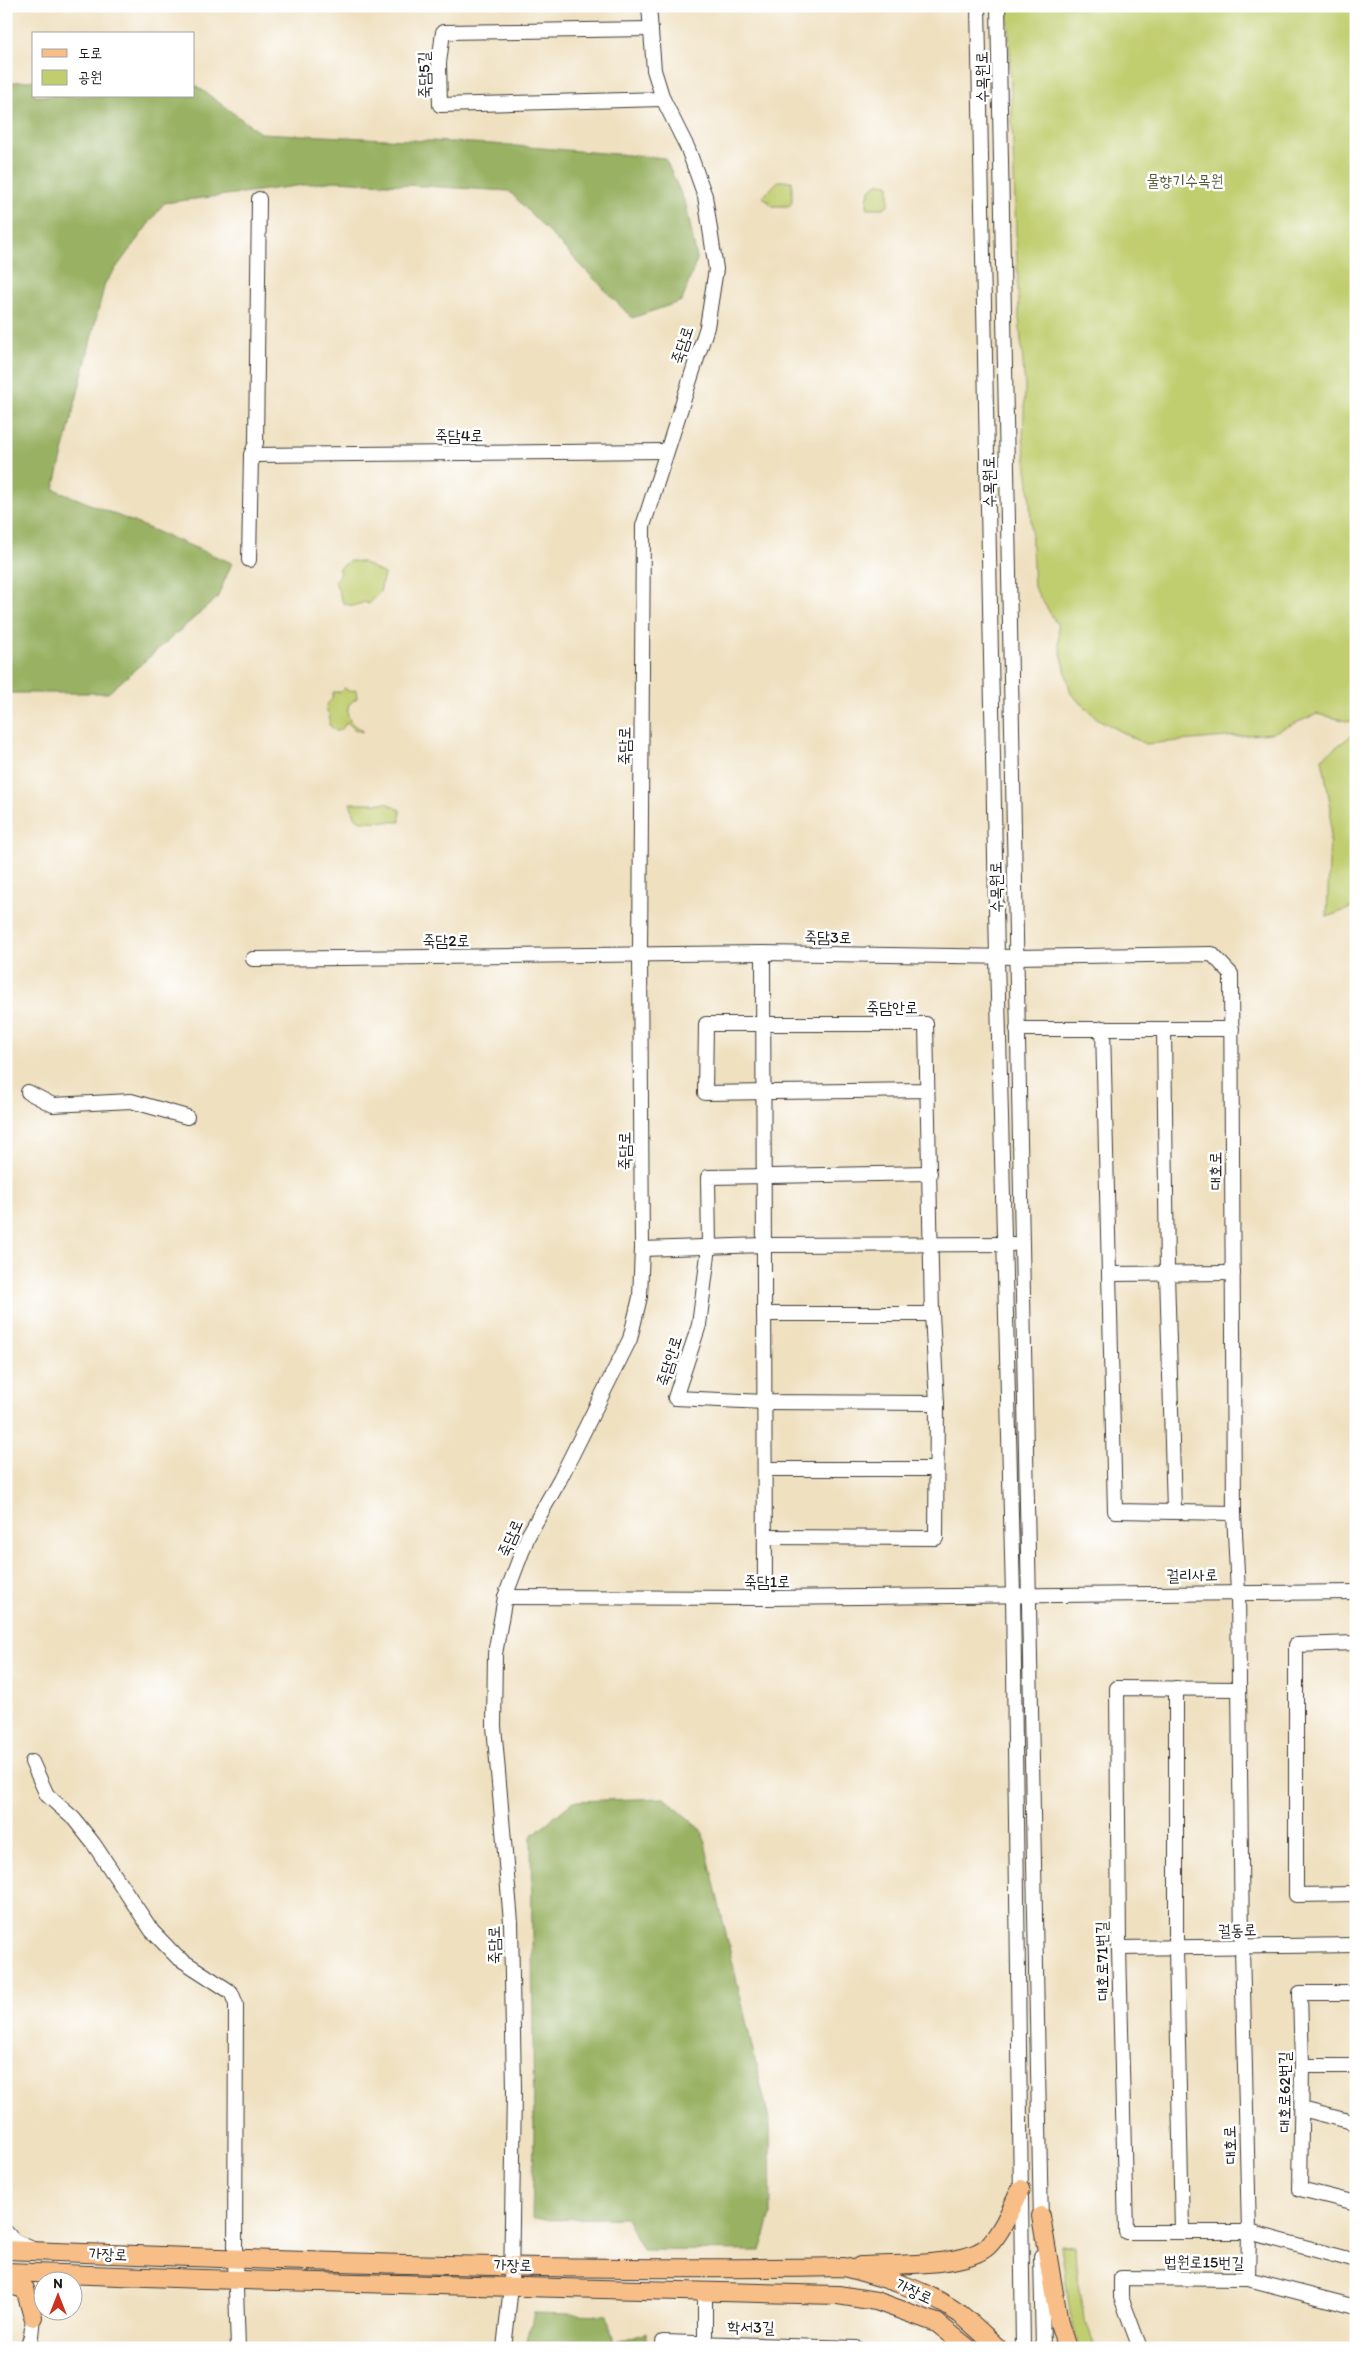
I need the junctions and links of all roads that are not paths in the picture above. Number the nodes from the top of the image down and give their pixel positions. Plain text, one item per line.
1 (649, 6) edge
2 (978, 6) edge
3 (998, 6) edge
4 (651, 29) junction
5 (663, 99) junction
6 (259, 199) dead end
7 (666, 451) junction
8 (252, 454) junction
9 (249, 560) dead end
10 (763, 953) junction
11 (640, 955) junction
12 (997, 957) junction
13 (1015, 957) junction
14 (252, 959) dead end
15 (763, 1024) junction
16 (1103, 1028) junction
17 (1017, 1029) junction
18 (1164, 1029) junction
19 (1232, 1029) junction
20 (928, 1090) junction
21 (28, 1092) dead end
22 (763, 1092) junction
23 (186, 1117) dead end
24 (930, 1173) junction
25 (764, 1174) junction
26 (932, 1244) junction
27 (1004, 1244) junction
28 (1022, 1244) junction
29 (764, 1245) junction
30 (709, 1247) junction
31 (642, 1249) junction
32 (1233, 1273) junction
33 (1109, 1274) junction
34 (1167, 1274) junction
35 (764, 1314) junction
36 (932, 1314) junction
37 (764, 1402) junction
38 (937, 1403) junction
39 (765, 1469) junction
40 (936, 1469) junction
41 (1174, 1510) junction
42 (1234, 1512) junction
43 (765, 1537) junction
44 (1238, 1592) junction
45 (1356, 1592) edge
46 (1013, 1595) junction
47 (1029, 1595) junction
48 (505, 1597) junction
49 (765, 1598) junction
50 (1356, 1643) edge
51 (1176, 1688) junction
52 (1238, 1688) junction
53 (32, 1762) dead end
54 (1356, 1894) edge
55 (1356, 1945) edge
56 (1242, 1947) junction
57 (1119, 1948) junction
58 (1176, 1949) junction
59 (1356, 1993) edge
60 (1302, 2066) junction
61 (1356, 2066) edge
62 (1302, 2108) junction
63 (1356, 2123) edge
64 (1021, 2189) junction
65 (1356, 2203) edge
66 (1041, 2216) junction
67 (1182, 2231) junction
68 (6, 2232) edge
69 (1249, 2232) junction
70 (6, 2250) edge
71 (38, 2251) junction
72 (235, 2259) junction
73 (1356, 2261) edge
74 (511, 2266) junction
75 (844, 2267) junction
76 (6, 2272) edge
77 (32, 2274) edge
78 (82, 2278) edge
79 (1248, 2279) junction
80 (235, 2280) junction
81 (6, 2284) edge
82 (511, 2287) junction
83 (705, 2292) junction
84 (1356, 2307) edge
85 (32, 2314) edge
86 (32, 2322) edge
87 (705, 2346) edge
88 (27, 2348) edge
89 (238, 2348) edge
90 (504, 2348) edge
91 (663, 2348) edge
92 (856, 2348) edge
93 (968, 2348) edge
94 (998, 2348) edge
95 (1023, 2348) edge
96 (1043, 2348) edge
97 (1067, 2348) edge
98 (1140, 2348) edge

1 - 4 street, 죽담로
2 - 12 street, 수목원로
3 - 13 street, 수목원로
4 - 5 street, 죽담로
4 - 5 street, 죽담5길
5 - 7 street, 죽담로
6 - 8 street
7 - 8 street, 죽담4로
7 - 11 street, 죽담로
8 - 9 street
10 - 11 street, 죽담3로
10 - 12 street, 죽담3로
10 - 15 street
11 - 14 street, 죽담2로
11 - 31 street, 죽담로
12 - 13 street, 죽담3로
12 - 27 street, 수목원로
13 - 17 street, 수목원로
13 - 19 street, 대호로
15 - 20 street, 죽담안로
15 - 22 street
15 - 22 street, 죽담안로
16 - 17 street
16 - 18 street
16 - 33 street
17 - 28 street, 수목원로
18 - 19 street
18 - 34 street
19 - 32 street, 대호로
20 - 22 street, 죽담안로
20 - 24 street, 죽담안로
21 - 23 street
22 - 25 street
24 - 25 street, 죽담안로
24 - 26 street, 죽담안로
25 - 29 street
25 - 30 street, 죽담안로
26 - 27 street
26 - 29 street
26 - 36 street, 죽담안로
27 - 28 street
27 - 46 street, 수목원로
28 - 47 street, 수목원로
29 - 30 street
29 - 35 street
30 - 31 street
30 - 37 street, 죽담안로
31 - 48 street, 죽담로
32 - 34 street
32 - 42 street, 대호로
33 - 34 street
33 - 41 street
34 - 41 street
35 - 36 street
35 - 37 street
36 - 38 street, 죽담안로
37 - 38 street, 죽담안로
37 - 39 street
38 - 40 street, 죽담안로
39 - 40 street
39 - 43 street
40 - 43 street, 죽담안로
41 - 42 street
42 - 44 street, 대호로
43 - 49 street
44 - 45 street, 궐리사로
44 - 47 street, 궐리사로
44 - 52 street, 대호로
46 - 47 street, 죽담1로
46 - 49 street, 죽담1로
46 - 64 street, 수목원로
47 - 66 street, 수목원로
48 - 49 street, 죽담1로
48 - 74 street, 죽담로
50 - 54 street
51 - 52 street, 대호로71번길
51 - 57 street, 대호로71번길
51 - 58 street
52 - 56 street, 대호로
53 - 72 street
55 - 56 street, 궐동로
56 - 58 street, 궐동로
56 - 69 street, 대호로
57 - 58 street, 궐동로
57 - 67 street, 대호로71번길
58 - 67 street
59 - 60 street, 대호로62번길
60 - 61 street
60 - 62 street, 대호로62번길
62 - 63 street
62 - 65 street, 대호로62번길
64 - 75 main road
64 - 95 street, 수목원로
66 - 96 street, 수목원로
66 - 97 main road
67 - 69 street, 대호로71번길
68 - 71 street
69 - 73 street
69 - 79 street, 대호로
70 - 71 main road, 가장로
71 - 72 main road, 가장로
72 - 74 main road, 가장로
72 - 80 street
74 - 75 main road, 가장로
74 - 82 street, 죽담로
75 - 94 main road, 가장로
76 - 77 main road, 가장로
78 - 80 main road, 가장로
79 - 84 street, 법원로15번길
79 - 98 street, 법원로15번길
80 - 82 main road, 가장로
80 - 89 street
81 - 85 main road
82 - 83 main road, 가장로
82 - 90 street, 죽담로
83 - 87 street
83 - 93 main road, 가장로
86 - 88 street
87 - 91 street, 학서3길
87 - 92 street, 학서3길

